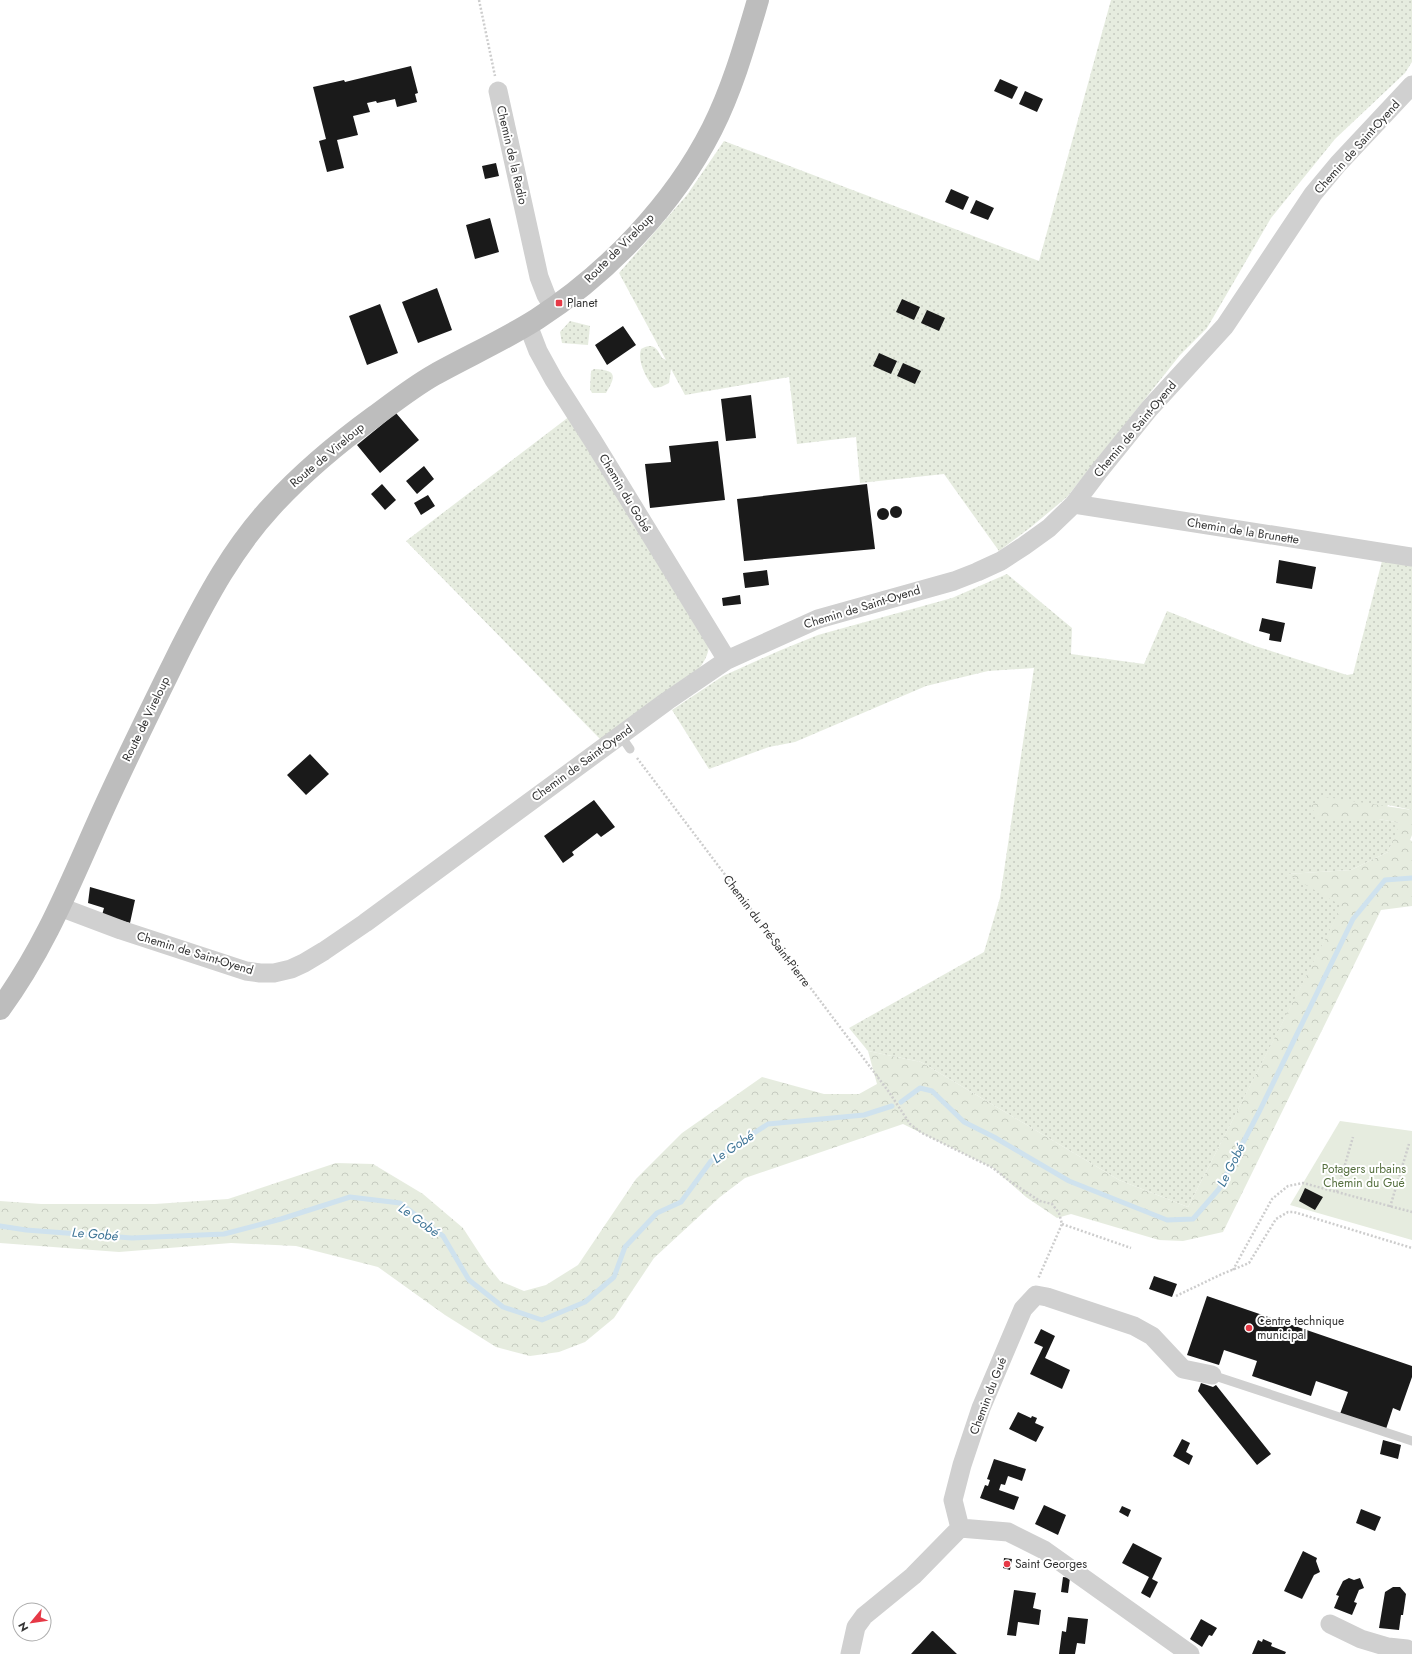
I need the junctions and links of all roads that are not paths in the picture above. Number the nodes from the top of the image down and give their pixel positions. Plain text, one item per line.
1 (758, 0) edge
2 (1412, 84) edge
3 (498, 91) road end
4 (553, 307) junction
5 (528, 325) junction
6 (1074, 504) junction
7 (1412, 557) edge
8 (727, 660) junction
9 (60, 907) junction
10 (0, 1009) edge
11 (1212, 1375) joint
12 (1412, 1441) edge
13 (960, 1528) junction
14 (1330, 1624) dead end
15 (850, 1654) edge
16 (1190, 1654) edge
17 (1405, 1654) edge

1 - 4 main road, Route de Vireloup
2 - 6 street, Chemin de Saint-Oyend
3 - 4 street, Chemin de la Radio
4 - 5 main road, Route de Vireloup
5 - 8 street, Chemin du Gobé
5 - 9 main road, Route de Vireloup
6 - 7 street, Chemin de la Brunette
6 - 8 street, Chemin de Saint-Oyend
8 - 9 street, Chemin de Saint-Oyend
9 - 10 main road, Route de Vireloup
11 - 12 lane
11 - 13 street, Chemin du Gué
13 - 15 street
13 - 16 street
14 - 17 street

